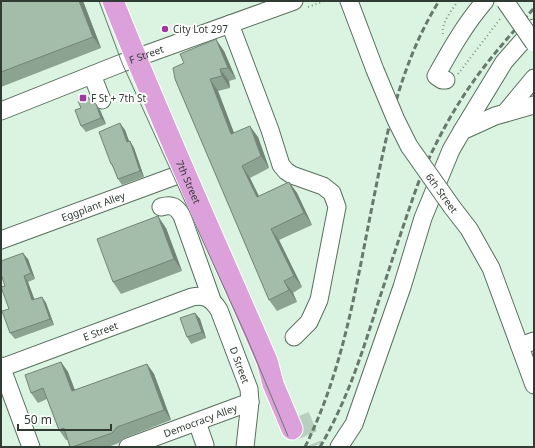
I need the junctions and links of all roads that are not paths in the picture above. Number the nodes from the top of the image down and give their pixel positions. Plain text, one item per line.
1 (113, 1) edge
2 (294, 1) edge
3 (349, 1) edge
4 (485, 1) edge
5 (505, 1) edge
6 (230, 24) junction
7 (534, 28) edge
8 (534, 43) edge
9 (135, 58) junction
10 (92, 75) junction
11 (534, 78) edge
12 (446, 80) road end
13 (102, 100) dead end
14 (534, 105) edge
15 (1, 111) edge
16 (504, 114) junction
17 (462, 131) junction
18 (186, 172) junction
19 (161, 208) dead end
20 (1, 240) edge
21 (206, 298) junction
22 (294, 337) dead end
23 (527, 343) edge
24 (1, 367) edge
25 (534, 385) edge
26 (250, 402) junction
27 (197, 422) junction
28 (296, 423) tunnel mouth
29 (205, 445) dead end
30 (31, 447) edge
31 (128, 447) edge
32 (245, 447) edge
33 (339, 447) edge

1 - 9 main road, 7th Street
2 - 6 street, F Street
3 - 23 street, 6th Street, bridge
4 - 12 street
5 - 8 street, bridge
6 - 9 street, F Street
6 - 22 street
7 - 17 street
9 - 10 street, F Street
9 - 18 main road, 7th Street
10 - 13 street
10 - 15 street, F Street
11 - 16 street
14 - 16 street
16 - 17 street
17 - 33 street
18 - 20 street, Eggplant Alley
18 - 28 main road, 7th Street
19 - 21 street, D Street
21 - 24 street, E Street
21 - 26 street, D Street
23 - 25 street, 6th Street
24 - 30 street
26 - 27 street, Democracy Alley
26 - 32 street, D Street
27 - 29 street
27 - 31 street, Democracy Alley

